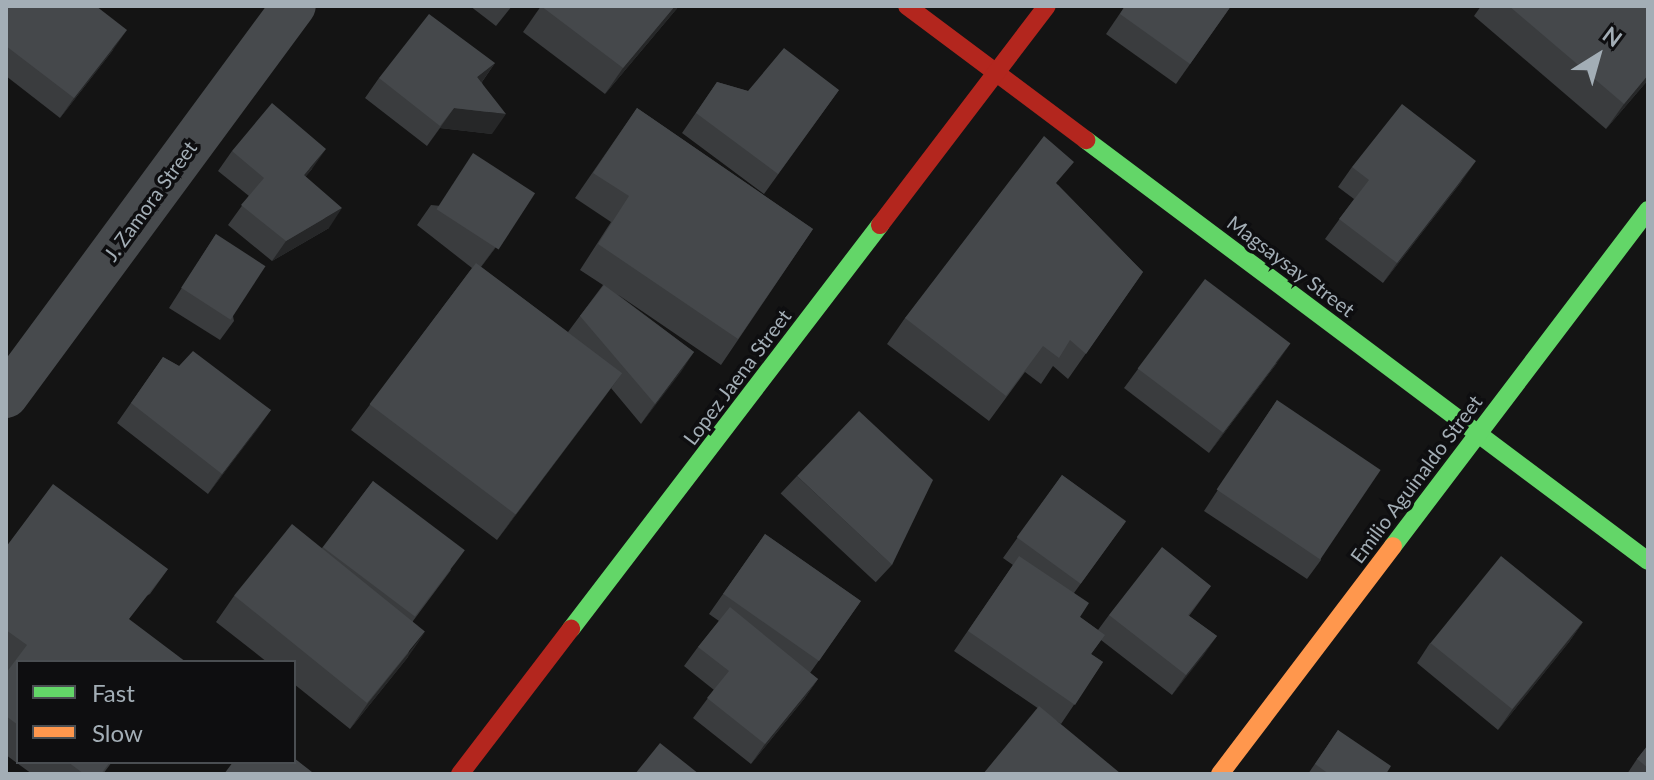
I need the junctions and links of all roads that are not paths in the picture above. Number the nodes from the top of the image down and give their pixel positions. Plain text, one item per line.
1 (294, 6) edge
2 (907, 6) edge
3 (1047, 6) edge
4 (997, 73) junction
5 (1648, 210) edge
6 (6, 396) edge
7 (1478, 433) junction
8 (1648, 561) edge
9 (460, 774) edge
10 (1220, 774) edge

1 - 6 street, J. Zamora Street
2 - 4 street, Magsaysay Street
3 - 4 street, Lopez Jaena Street
4 - 7 street, Magsaysay Street
4 - 9 street, Lopez Jaena Street
5 - 7 street, Emilio Aguinaldo Street
7 - 8 street, Magsaysay Street
7 - 10 street, Emilio Aguinaldo Street

